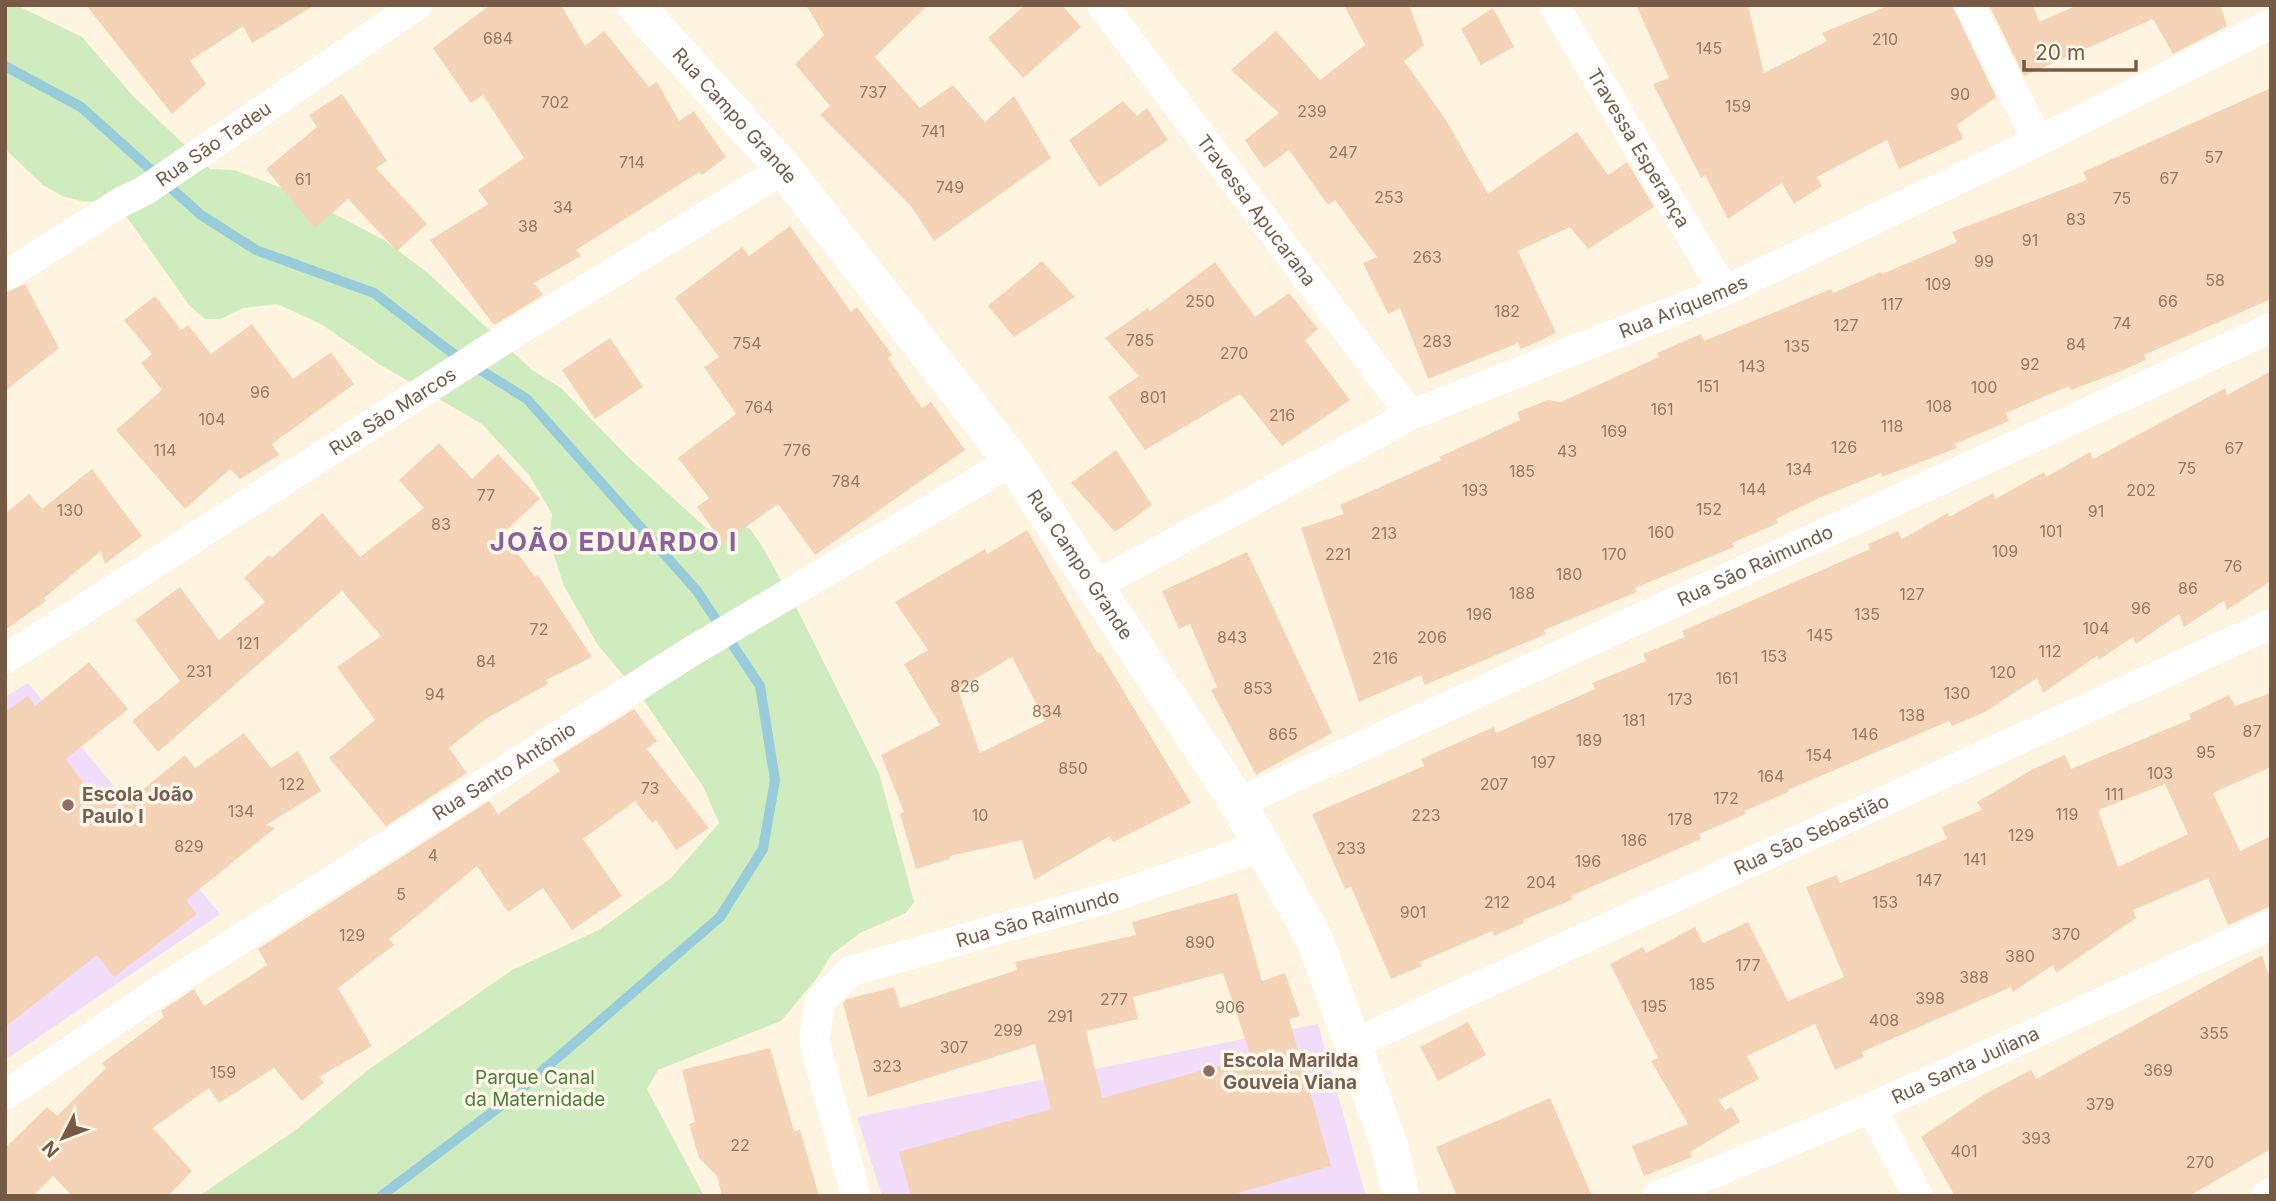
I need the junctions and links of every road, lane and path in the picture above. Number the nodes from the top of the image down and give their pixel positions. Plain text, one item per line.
1 (417, 5) edge
2 (635, 5) edge
3 (1102, 5) edge
4 (1554, 5) edge
5 (1969, 5) edge
6 (2271, 24) edge
7 (2038, 141) junction
8 (785, 169) junction
9 (5, 276) edge
10 (1724, 290) junction
11 (2271, 328) edge
12 (1411, 415) junction
13 (1012, 461) junction
14 (1096, 585) junction
15 (2271, 624) edge
16 (5, 659) edge
17 (1238, 803) junction
18 (1263, 846) junction
19 (2271, 925) edge
20 (1353, 1044) junction
21 (5, 1095) edge
22 (1871, 1108) junction
23 (2271, 1193) edge
24 (856, 1196) edge
25 (1401, 1196) edge
26 (1658, 1196) edge
27 (1918, 1196) edge
28 (2266, 1196) edge

1 - 9 street, Rua São Tadeu
2 - 8 street, Rua Campo Grande
3 - 12 street, Travessa Apucarana
4 - 10 street, Travessa Esperança
5 - 7 street
6 - 7 street, Rua Ariquemes
7 - 10 street, Rua Ariquemes
8 - 13 street, Rua Campo Grande
8 - 16 street, Rua São Marcos
10 - 12 street, Rua Ariquemes
11 - 17 street, Rua São Raimundo
12 - 14 street, Rua Ariquemes
13 - 14 street, Rua Campo Grande
13 - 21 street, Rua Santo Antônio
14 - 17 street, Rua Campo Grande
15 - 20 street, Rua São Sebastião
17 - 18 street, Rua Campo Grande
18 - 20 street, Rua Campo Grande
18 - 24 street, Rua São Raimundo
19 - 22 street, Rua Santa Juliana
20 - 25 street, Rua Campo Grande
22 - 26 street, Rua Santa Juliana
22 - 27 street
23 - 28 street

